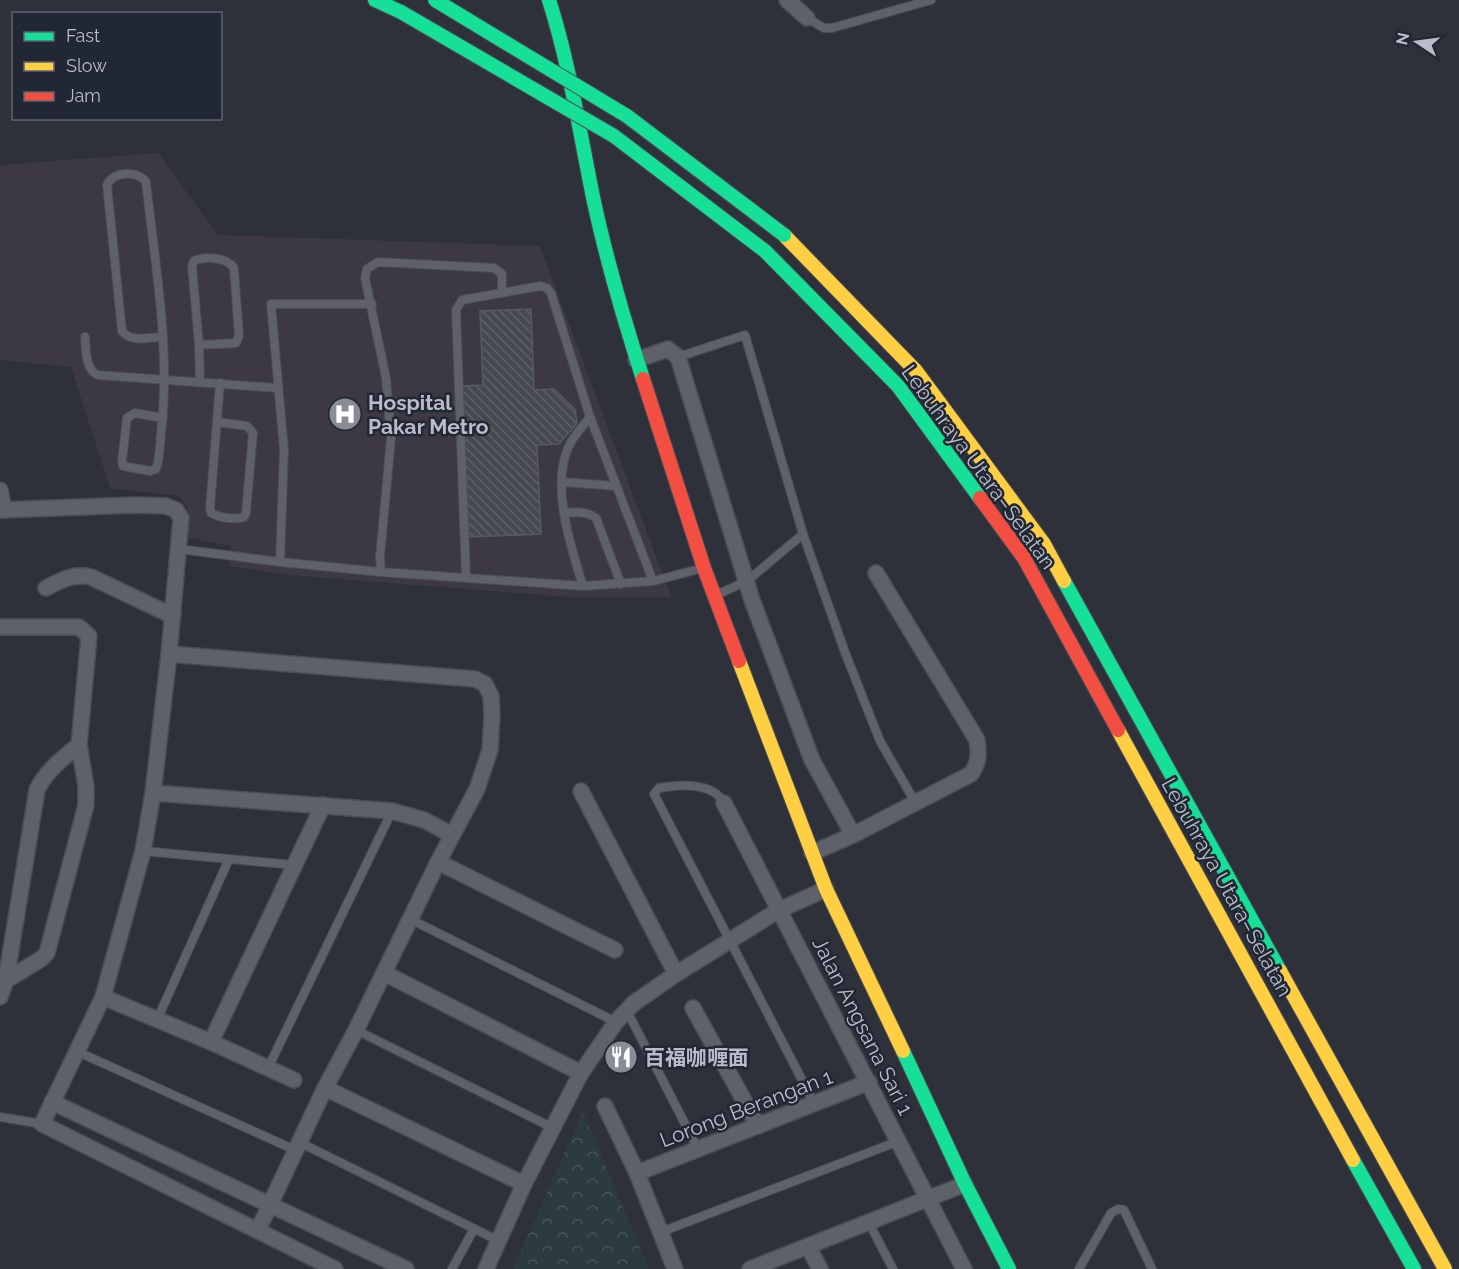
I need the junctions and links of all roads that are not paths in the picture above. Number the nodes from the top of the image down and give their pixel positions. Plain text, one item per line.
1 (375, 0) edge
2 (435, 0) edge
3 (549, 0) edge
4 (931, 0) edge
5 (790, 1) edge
6 (807, 18) joint
7 (502, 292) junction
8 (372, 304) junction
9 (85, 337) dead end
10 (162, 337) junction
11 (199, 345) junction
12 (678, 357) junction
13 (636, 360) junction
14 (164, 379) junction
15 (200, 382) junction
16 (220, 383) junction
17 (278, 388) junction
18 (590, 417) junction
19 (163, 418) junction
20 (217, 422) junction
21 (563, 482) junction
22 (616, 486) junction
23 (0, 490) edge
24 (2, 510) edge
25 (564, 513) junction
26 (803, 534) junction
27 (179, 549) junction
28 (280, 562) junction
29 (704, 568) junction
30 (381, 572) junction
31 (876, 573) dead end
32 (466, 577) junction
33 (653, 581) junction
34 (747, 581) junction
35 (621, 584) junction
36 (583, 586) junction
37 (46, 588) dead end
38 (714, 596) junction
39 (173, 616) junction
40 (0, 627) edge
41 (170, 654) junction
42 (79, 745) junction
43 (581, 791) dead end
44 (153, 794) junction
45 (915, 802) junction
46 (724, 803) joint
47 (323, 805) junction
48 (392, 812) junction
49 (452, 835) junction
50 (853, 835) junction
51 (143, 851) junction
52 (812, 853) junction
53 (229, 859) junction
54 (438, 862) junction
55 (294, 865) junction
56 (826, 889) junction
57 (779, 910) junction
58 (410, 919) junction
59 (730, 942) junction
60 (615, 950) dead end
61 (384, 973) junction
62 (676, 974) junction
63 (3, 982) edge
64 (0, 997) edge
65 (103, 997) junction
66 (693, 1008) dead end
67 (621, 1017) junction
68 (157, 1020) junction
69 (356, 1030) junction
70 (211, 1042) junction
71 (76, 1052) junction
72 (268, 1068) junction
73 (580, 1073) junction
74 (294, 1080) dead end
75 (869, 1082) junction
76 (325, 1088) junction
77 (52, 1102) junction
78 (814, 1105) junction
79 (605, 1106) dead end
80 (0, 1117) edge
81 (42, 1124) junction
82 (758, 1126) junction
83 (553, 1128) junction
84 (899, 1141) junction
85 (297, 1146) junction
86 (698, 1149) junction
87 (638, 1173) junction
88 (524, 1184) junction
89 (965, 1184) junction
90 (928, 1198) junction
91 (269, 1206) junction
92 (869, 1223) junction
93 (474, 1229) junction
94 (258, 1230) junction
95 (661, 1232) junction
96 (499, 1240) junction
97 (808, 1246) junction
98 (335, 1269) edge
99 (406, 1269) edge
100 (452, 1269) edge
101 (486, 1269) edge
102 (675, 1269) edge
103 (750, 1269) edge
104 (820, 1269) edge
105 (893, 1269) edge
106 (964, 1269) edge
107 (1009, 1269) edge
108 (1079, 1269) edge
109 (1152, 1269) edge
110 (1414, 1269) edge
111 (1445, 1269) edge

1 - 110 main road, Lebuhraya Utara–Selatan, bridge
2 - 111 main road, Lebuhraya Utara–Selatan, bridge
3 - 13 main road
4 - 6 lane
5 - 6 street
7 - 8 lane
7 - 18 lane
7 - 32 lane
8 - 17 lane
8 - 30 lane
9 - 14 lane
10 - 10 lane
10 - 14 lane
11 - 11 lane
11 - 15 lane
12 - 13 street
12 - 26 lane
12 - 34 street
13 - 29 main road
14 - 15 lane
14 - 19 lane
15 - 16 lane
16 - 17 lane
16 - 20 lane
17 - 28 lane
18 - 21 lane
18 - 22 lane
19 - 19 lane
20 - 20 lane
21 - 22 lane
21 - 25 lane
22 - 33 lane
23 - 24 street
24 - 27 street
25 - 35 lane
25 - 36 lane
26 - 34 lane
26 - 45 lane
27 - 28 lane
27 - 39 street
28 - 30 lane
29 - 33 lane
29 - 38 main road
30 - 32 lane
31 - 45 street
32 - 36 lane
33 - 35 lane
34 - 38 lane
34 - 50 street
35 - 36 lane
37 - 39 street
38 - 52 main road
39 - 41 street
40 - 42 street
41 - 44 street
41 - 49 street
42 - 63 street
42 - 63 street
43 - 62 street
44 - 47 street
44 - 51 street
45 - 50 street
46 - 57 street, Jalan Angsana Sari 1
46 - 59 lane
47 - 48 street
47 - 55 street
48 - 49 street
48 - 72 lane
49 - 54 street
50 - 52 street
51 - 53 lane
51 - 65 street
52 - 56 main road
53 - 55 lane
53 - 68 lane
54 - 58 street
54 - 60 street
55 - 70 street
56 - 57 street
56 - 89 main road
57 - 59 street
57 - 75 street, Jalan Angsana Sari 1
58 - 61 street
58 - 67 lane
59 - 62 street
59 - 78 lane
61 - 69 street
61 - 73 street
62 - 67 street
63 - 64 street
65 - 68 street
65 - 71 street
66 - 82 street
67 - 73 street
67 - 86 lane
68 - 70 street
69 - 76 street
69 - 83 lane
70 - 72 street
71 - 77 street
71 - 85 lane
72 - 74 street
73 - 83 street
75 - 78 street, Lorong Berangan 1
75 - 84 street, Jalan Angsana Sari 1
76 - 85 street
76 - 88 street
77 - 81 street
77 - 91 street
78 - 82 street, Lorong Berangan 1
79 - 87 street
80 - 81 lane
81 - 94 street
82 - 86 street, Lorong Berangan 1
83 - 88 street
84 - 90 street, Jalan Angsana Sari 1
84 - 95 lane
85 - 91 street
85 - 93 lane
86 - 87 street, Lorong Berangan 1
87 - 95 street
88 - 96 street
89 - 90 street
89 - 107 main road
90 - 92 street
90 - 106 street, Jalan Angsana Sari 1
91 - 94 street
91 - 99 street
92 - 97 street
92 - 105 lane
93 - 96 lane
93 - 100 lane
94 - 98 street
95 - 102 street
96 - 101 street
97 - 103 street
97 - 104 street
108 - 109 lane

